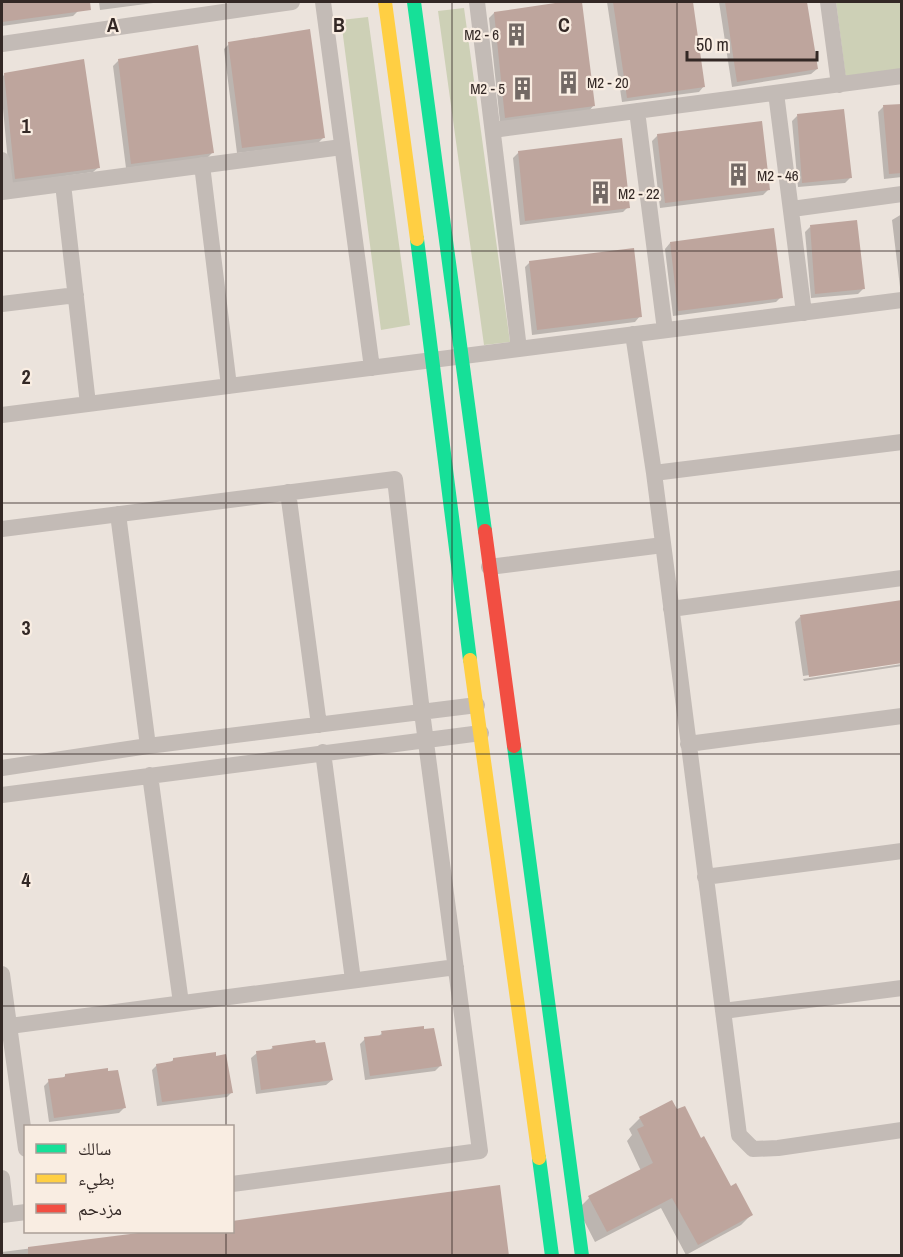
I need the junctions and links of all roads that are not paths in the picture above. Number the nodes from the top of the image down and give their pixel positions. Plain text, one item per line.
1 (292, 2) edge
2 (323, 2) edge
3 (385, 2) edge
4 (414, 2) edge
5 (477, 2) edge
6 (828, 2) edge
7 (2, 44) edge
8 (902, 76) edge
9 (839, 85) junction
10 (776, 93) junction
11 (638, 111) junction
12 (493, 130) junction
13 (342, 147) junction
14 (2, 160) edge
15 (202, 165) junction
16 (63, 184) junction
17 (4, 191) edge
18 (902, 194) edge
19 (792, 209) junction
20 (76, 295) junction
21 (902, 300) edge
22 (2, 304) edge
23 (804, 313) junction
24 (665, 330) junction
25 (633, 334) junction
26 (519, 349) junction
27 (462, 356) junction
28 (433, 360) junction
29 (372, 368) junction
30 (229, 386) junction
31 (88, 404) junction
32 (2, 415) edge
33 (902, 442) edge
34 (654, 473) junction
35 (288, 492) junction
36 (118, 514) junction
37 (2, 529) edge
38 (663, 545) junction
39 (489, 567) junction
40 (902, 578) edge
41 (477, 597) junction
42 (671, 609) junction
43 (477, 705) junction
44 (422, 712) junction
45 (902, 716) edge
46 (319, 725) junction
47 (264, 732) junction
48 (481, 733) junction
49 (426, 740) junction
50 (688, 744) junction
51 (148, 746) junction
52 (323, 752) junction
53 (268, 759) junction
54 (2, 768) edge
55 (150, 775) junction
56 (2, 795) edge
57 (902, 851) edge
58 (705, 877) junction
59 (456, 966) junction
60 (2, 975) edge
61 (353, 980) junction
62 (902, 988) edge
63 (181, 1003) junction
64 (723, 1011) junction
65 (5, 1027) edge
66 (902, 1130) edge
67 (24, 1137) edge
68 (2, 1178) edge
69 (234, 1184) edge
70 (24, 1212) edge
71 (4, 1215) edge
72 (552, 1256) edge
73 (582, 1256) edge

1 - 7 street
2 - 13 street
3 - 28 street
4 - 27 street
5 - 12 street
6 - 9 street
8 - 9 street
9 - 10 street
10 - 11 street
10 - 19 street
11 - 12 street
11 - 24 street
12 - 26 street
13 - 15 street
13 - 29 street
14 - 17 street
15 - 16 street
15 - 30 street
16 - 17 street
16 - 20 street
18 - 19 street
19 - 23 street
20 - 22 street
20 - 31 street
21 - 23 street
23 - 24 street
24 - 25 street
25 - 26 street
25 - 34 street
26 - 27 street
27 - 28 street
27 - 39 street
28 - 29 street
28 - 41 street
29 - 30 street
30 - 31 street
31 - 32 street
33 - 34 street
34 - 38 street
35 - 36 street
35 - 44 street
35 - 46 street
36 - 37 street
36 - 51 street
38 - 39 street
38 - 42 street
39 - 41 street
40 - 42 street
41 - 43 street
41 - 73 street
42 - 50 street
43 - 44 street
43 - 48 street
44 - 46 street
44 - 49 street
45 - 50 street
46 - 47 street
47 - 51 street
47 - 53 street
48 - 49 street
48 - 72 street
49 - 52 street
49 - 59 street
50 - 58 street
51 - 54 street
52 - 53 street
52 - 61 street
53 - 55 street
55 - 56 street
55 - 63 street
57 - 58 street
58 - 64 street
59 - 61 street
59 - 69 street
60 - 65 street
61 - 63 street
62 - 64 street
63 - 65 street
64 - 66 street
65 - 67 street
68 - 71 street
70 - 71 street

